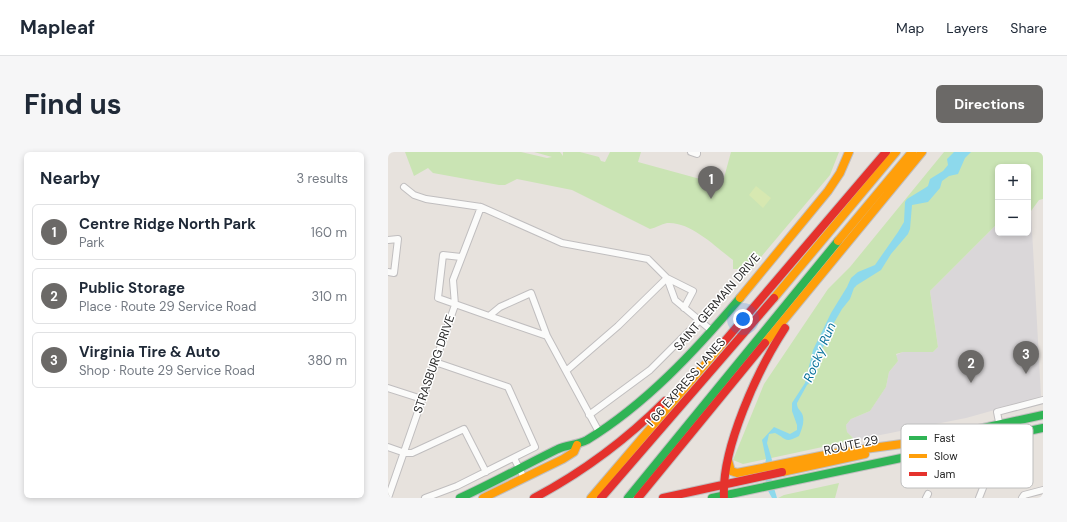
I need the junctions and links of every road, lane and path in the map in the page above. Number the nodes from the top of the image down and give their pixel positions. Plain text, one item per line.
1 (849, 152) edge
2 (886, 152) edge
3 (896, 152) edge
4 (912, 152) edge
5 (922, 152) edge
6 (404, 187) dead end
7 (481, 207) junction
8 (389, 239) edge
9 (461, 257) junction
10 (827, 267) junction
11 (388, 272) edge
12 (667, 278) junction
13 (455, 305) junction
14 (684, 308) junction
15 (489, 316) junction
16 (699, 321) junction
17 (711, 330) junction
18 (547, 336) junction
19 (435, 362) junction
20 (566, 371) junction
21 (697, 376) junction
22 (388, 388) edge
23 (422, 399) junction
24 (1043, 400) edge
25 (589, 415) junction
26 (1043, 415) edge
27 (1000, 424) edge
28 (1004, 424) edge
29 (1043, 428) edge
30 (1033, 430) edge
31 (599, 432) junction
32 (901, 444) edge
33 (577, 445) junction
34 (388, 447) edge
35 (405, 453) junction
36 (514, 458) junction
37 (901, 458) edge
38 (728, 460) junction
39 (520, 470) junction
40 (486, 472) junction
41 (756, 473) junction
42 (524, 478) junction
43 (723, 484) junction
44 (982, 488) edge
45 (1043, 490) edge
46 (633, 496) edge
47 (723, 497) edge
48 (388, 498) edge
49 (425, 498) edge
50 (460, 498) edge
51 (483, 498) edge
52 (534, 498) edge
53 (591, 498) edge
54 (601, 498) edge
55 (663, 498) edge
56 (712, 498) edge
57 (979, 498) edge
58 (1022, 498) edge

1 - 17 main road, SAINT GERMAIN DRIVE
2 - 21 main road
3 - 54 main road, I 66 EXPRESS LANES
4 - 46 main road
5 - 10 main road
6 - 7 street
7 - 9 street, STRASBURG DRIVE
7 - 12 street
8 - 11 street
9 - 13 street, STRASBURG DRIVE
9 - 13 street
10 - 38 main road
10 - 46 main road
12 - 14 street
12 - 14 street
12 - 20 street
13 - 15 street
13 - 19 street, STRASBURG DRIVE
14 - 16 street
15 - 18 street
15 - 18 street
16 - 17 street
16 - 25 street
17 - 31 main road, SAINT GERMAIN DRIVE
18 - 20 street
19 - 23 street, STRASBURG DRIVE
19 - 36 street
20 - 25 street
21 - 52 main road
21 - 53 main road
22 - 23 street
23 - 35 street, STRASBURG DRIVE
24 - 27 street
25 - 31 street
26 - 28 main road
29 - 30 main road, ROUTE 29
31 - 33 main road, SAINT GERMAIN DRIVE
32 - 41 main road
33 - 39 main road, SAINT GERMAIN DRIVE
33 - 42 main road, SAINT GERMAIN DRIVE
34 - 35 street
35 - 40 street
35 - 48 street, STRASBURG DRIVE
36 - 39 street
36 - 40 street
37 - 47 main road, ROUTE 29
38 - 41 main road
38 - 43 main road
39 - 42 street
39 - 50 main road, SAINT GERMAIN DRIVE
40 - 49 street
41 - 43 main road
42 - 51 main road, SAINT GERMAIN DRIVE
43 - 47 main road
43 - 55 main road
44 - 57 street
45 - 58 street
47 - 56 main road, ROUTE 29

